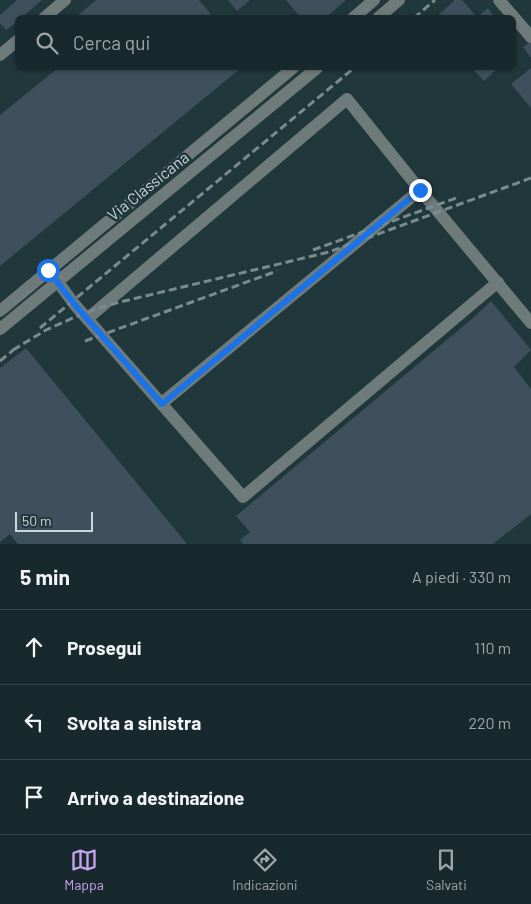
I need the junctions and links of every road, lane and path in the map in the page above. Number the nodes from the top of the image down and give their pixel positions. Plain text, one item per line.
1 (65, 0) edge
2 (374, 0) edge
3 (399, 0) edge
4 (499, 0) edge
5 (48, 15) edge
6 (356, 15) edge
7 (382, 15) edge
8 (512, 15) edge
9 (516, 20) edge
10 (531, 37) edge
11 (15, 42) edge
12 (0, 55) edge
13 (291, 70) edge
14 (315, 70) edge
15 (420, 190) junction
16 (48, 270) junction
17 (57, 282) junction
18 (498, 282) junction
19 (0, 311) edge
20 (87, 318) junction
21 (531, 323) edge
22 (0, 329) edge
23 (162, 404) junction

1 - 5 street
2 - 6 street
3 - 7 street
4 - 8 street
9 - 10 street
11 - 12 street
13 - 16 street, Via Classicana
14 - 17 street, Via Classicana
15 - 18 street
15 - 20 street
15 - 23 street
16 - 17 street
16 - 19 street, Via Classicana
17 - 20 street
17 - 22 street, Via Classicana
18 - 21 street
18 - 23 street
20 - 23 street

